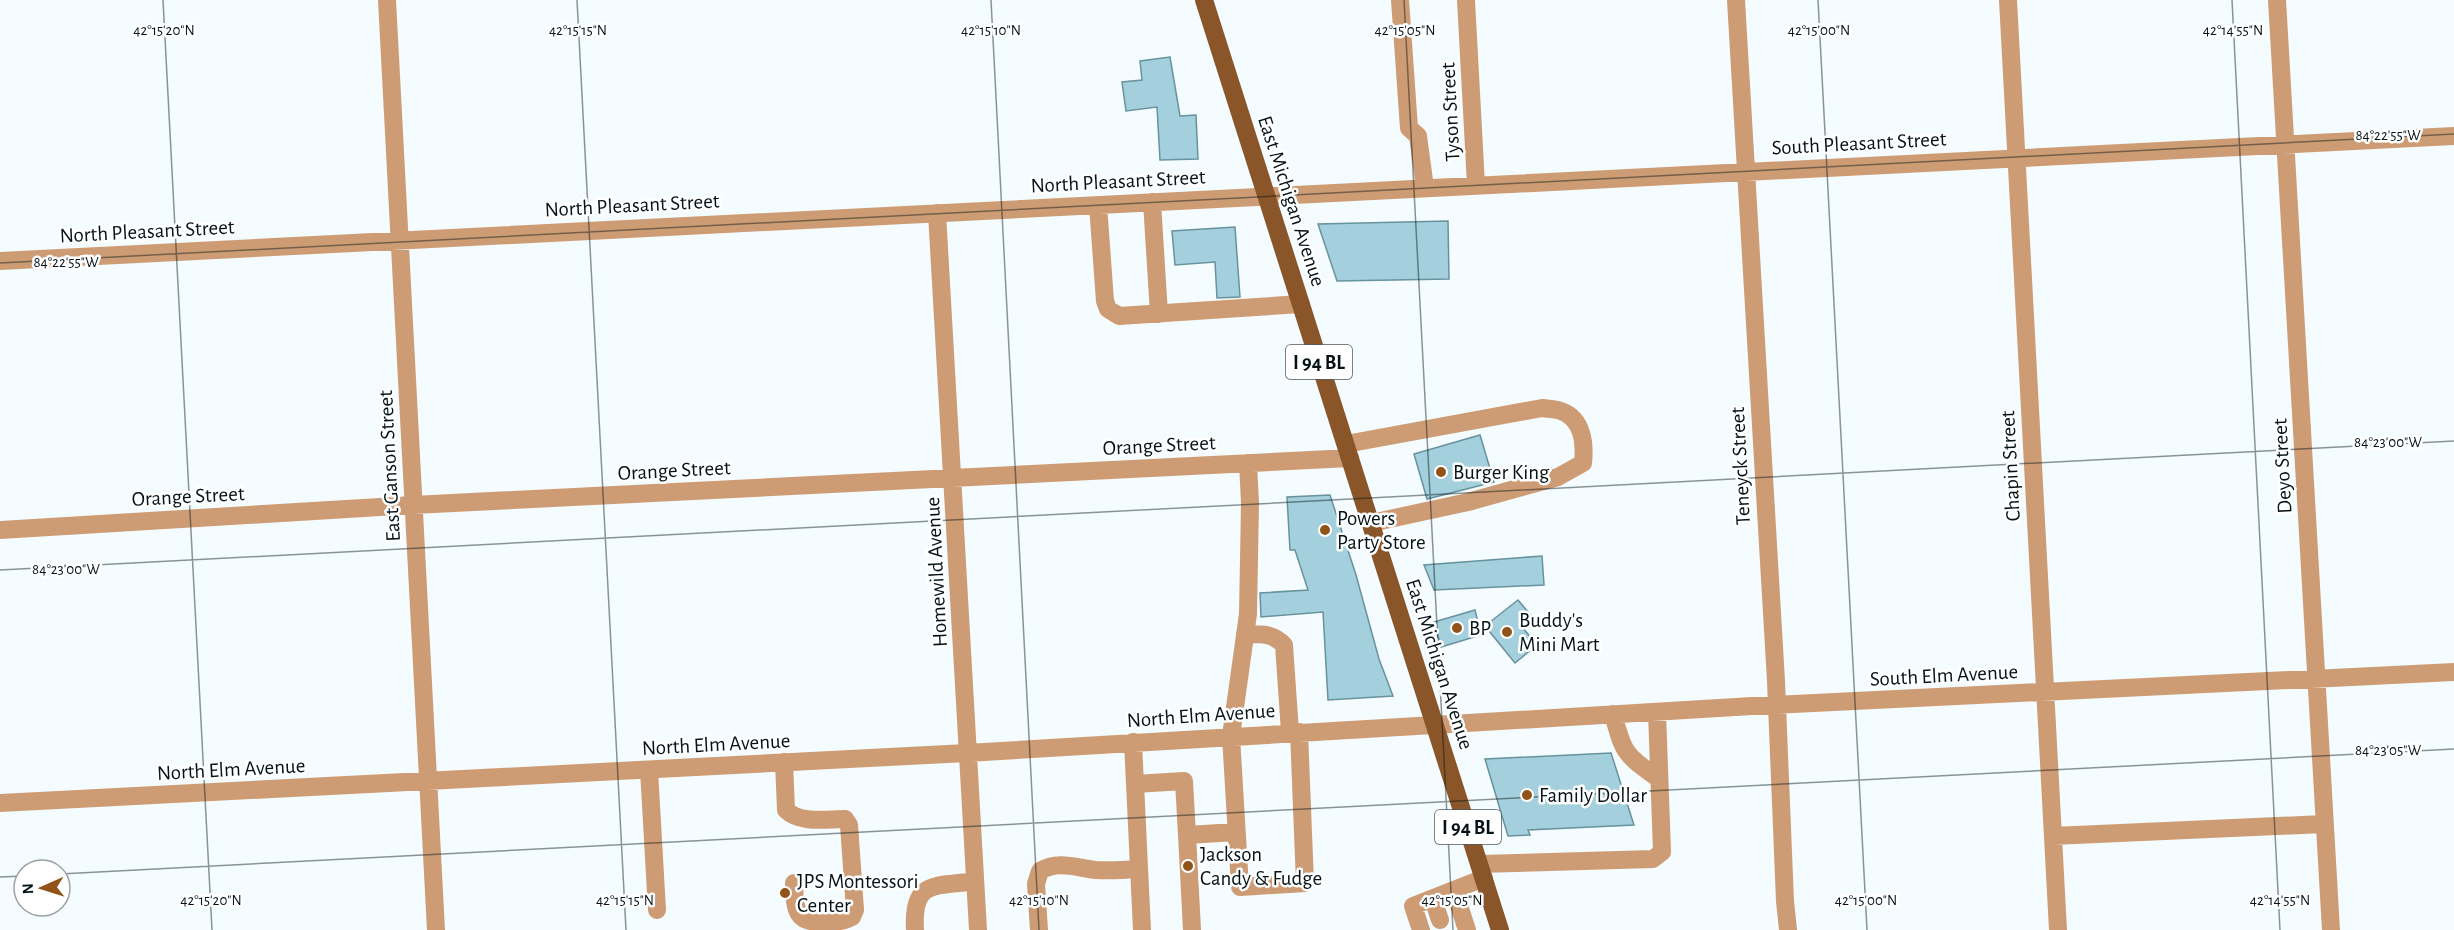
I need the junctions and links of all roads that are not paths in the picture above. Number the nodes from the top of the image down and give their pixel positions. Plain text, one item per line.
1 (387, 0) edge
2 (1204, 0) edge
3 (1400, 0) edge
4 (1466, 0) edge
5 (1736, 0) edge
6 (2008, 0) edge
7 (2277, 0) edge
8 (2454, 136) edge
9 (2286, 144) junction
10 (2017, 158) junction
11 (1745, 172) junction
12 (1476, 185) junction
13 (1425, 188) junction
14 (1267, 196) junction
15 (1152, 202) junction
16 (1098, 205) junction
17 (937, 213) junction
18 (400, 239) junction
19 (0, 261) edge
20 (1301, 304) junction
21 (1159, 314) junction
22 (1348, 451) junction
23 (1248, 463) junction
24 (954, 478) junction
25 (413, 505) junction
26 (1371, 523) junction
27 (0, 530) edge
28 (1245, 634) junction
29 (2454, 672) edge
30 (2317, 677) junction
31 (2044, 693) junction
32 (1777, 705) junction
33 (1657, 712) junction
34 (1613, 714) junction
35 (1435, 723) junction
36 (1294, 732) junction
37 (1230, 736) junction
38 (1133, 742) junction
39 (968, 753) junction
40 (784, 762) junction
41 (649, 770) junction
42 (1659, 779) junction
43 (428, 782) junction
44 (1135, 784) junction
45 (0, 803) edge
46 (2324, 824) junction
47 (1236, 832) junction
48 (1187, 835) junction
49 (2053, 836) junction
50 (1139, 869) junction
51 (1481, 871) junction
52 (975, 881) junction
53 (794, 882) dead end
54 (1454, 890) junction
55 (1433, 899) junction
56 (657, 910) dead end
57 (1440, 920) dead end
58 (436, 930) edge
59 (915, 930) edge
60 (978, 930) edge
61 (1039, 930) edge
62 (1142, 930) edge
63 (1192, 930) edge
64 (1421, 930) edge
65 (1467, 930) edge
66 (1500, 930) edge
67 (1788, 930) edge
68 (2058, 930) edge
69 (2331, 930) edge

1 - 18 street, East Ganson Street
2 - 14 main road, East Michigan Avenue / I 94 BL
3 - 13 street
4 - 12 street, Tyson Street
5 - 11 street, Teneyck Street
6 - 10 street, Chapin Street
7 - 9 street, Deyo Street
8 - 9 street, South Pleasant Street
9 - 10 street, South Pleasant Street
9 - 30 street, Deyo Street
10 - 11 street, South Pleasant Street
10 - 31 street, Chapin Street
11 - 12 street, South Pleasant Street
11 - 32 street, Teneyck Street
12 - 13 street, South Pleasant Street
13 - 14 street, South Pleasant Street
14 - 15 street, North Pleasant Street
14 - 20 main road, East Michigan Avenue / I 94 BL
15 - 16 street, North Pleasant Street
15 - 21 street
16 - 17 street, North Pleasant Street
16 - 21 street
17 - 18 street, North Pleasant Street
17 - 24 street, Homewild Avenue
18 - 19 street, North Pleasant Street
18 - 25 street, East Ganson Street
20 - 21 street
20 - 22 main road, East Michigan Avenue / I 94 BL
22 - 23 street, Orange Street
22 - 26 main road, East Michigan Avenue / I 94 BL
22 - 26 street, Orange Street
23 - 24 street, Orange Street
23 - 28 street
24 - 25 street, Orange Street
24 - 39 street, Homewild Avenue
25 - 27 street, Orange Street
25 - 43 street, East Ganson Street
26 - 35 main road, East Michigan Avenue / I 94 BL
28 - 36 street
28 - 37 street
29 - 30 street, South Elm Avenue
30 - 31 street, South Elm Avenue
30 - 46 street, Deyo Street
31 - 32 street, South Elm Avenue
31 - 49 street, Chapin Street
32 - 33 street, South Elm Avenue
32 - 67 street, Teneyck Street
33 - 34 street, South Elm Avenue
33 - 42 street
34 - 35 street, South Elm Avenue
34 - 42 street
35 - 36 street, North Elm Avenue
35 - 51 main road, East Michigan Avenue / I 94 BL
36 - 37 street, North Elm Avenue
36 - 47 street
37 - 38 street, North Elm Avenue
37 - 47 street
38 - 39 street, North Elm Avenue
38 - 44 street
39 - 40 street, North Elm Avenue
39 - 52 street, Homewild Avenue
40 - 41 street, North Elm Avenue
40 - 53 street
41 - 43 street, North Elm Avenue
41 - 56 street
42 - 51 street
43 - 45 street, North Elm Avenue
43 - 58 street, East Ganson Street
44 - 48 street
44 - 50 street
46 - 49 street
46 - 69 street, Deyo Street
47 - 48 street
48 - 63 street
49 - 68 street, Chapin Street
50 - 61 street
50 - 62 street
51 - 54 street
51 - 66 main road, East Michigan Avenue / I 94 BL
52 - 59 street
52 - 60 street, Homewild Avenue
54 - 55 street
54 - 65 street
55 - 57 street
55 - 64 street

